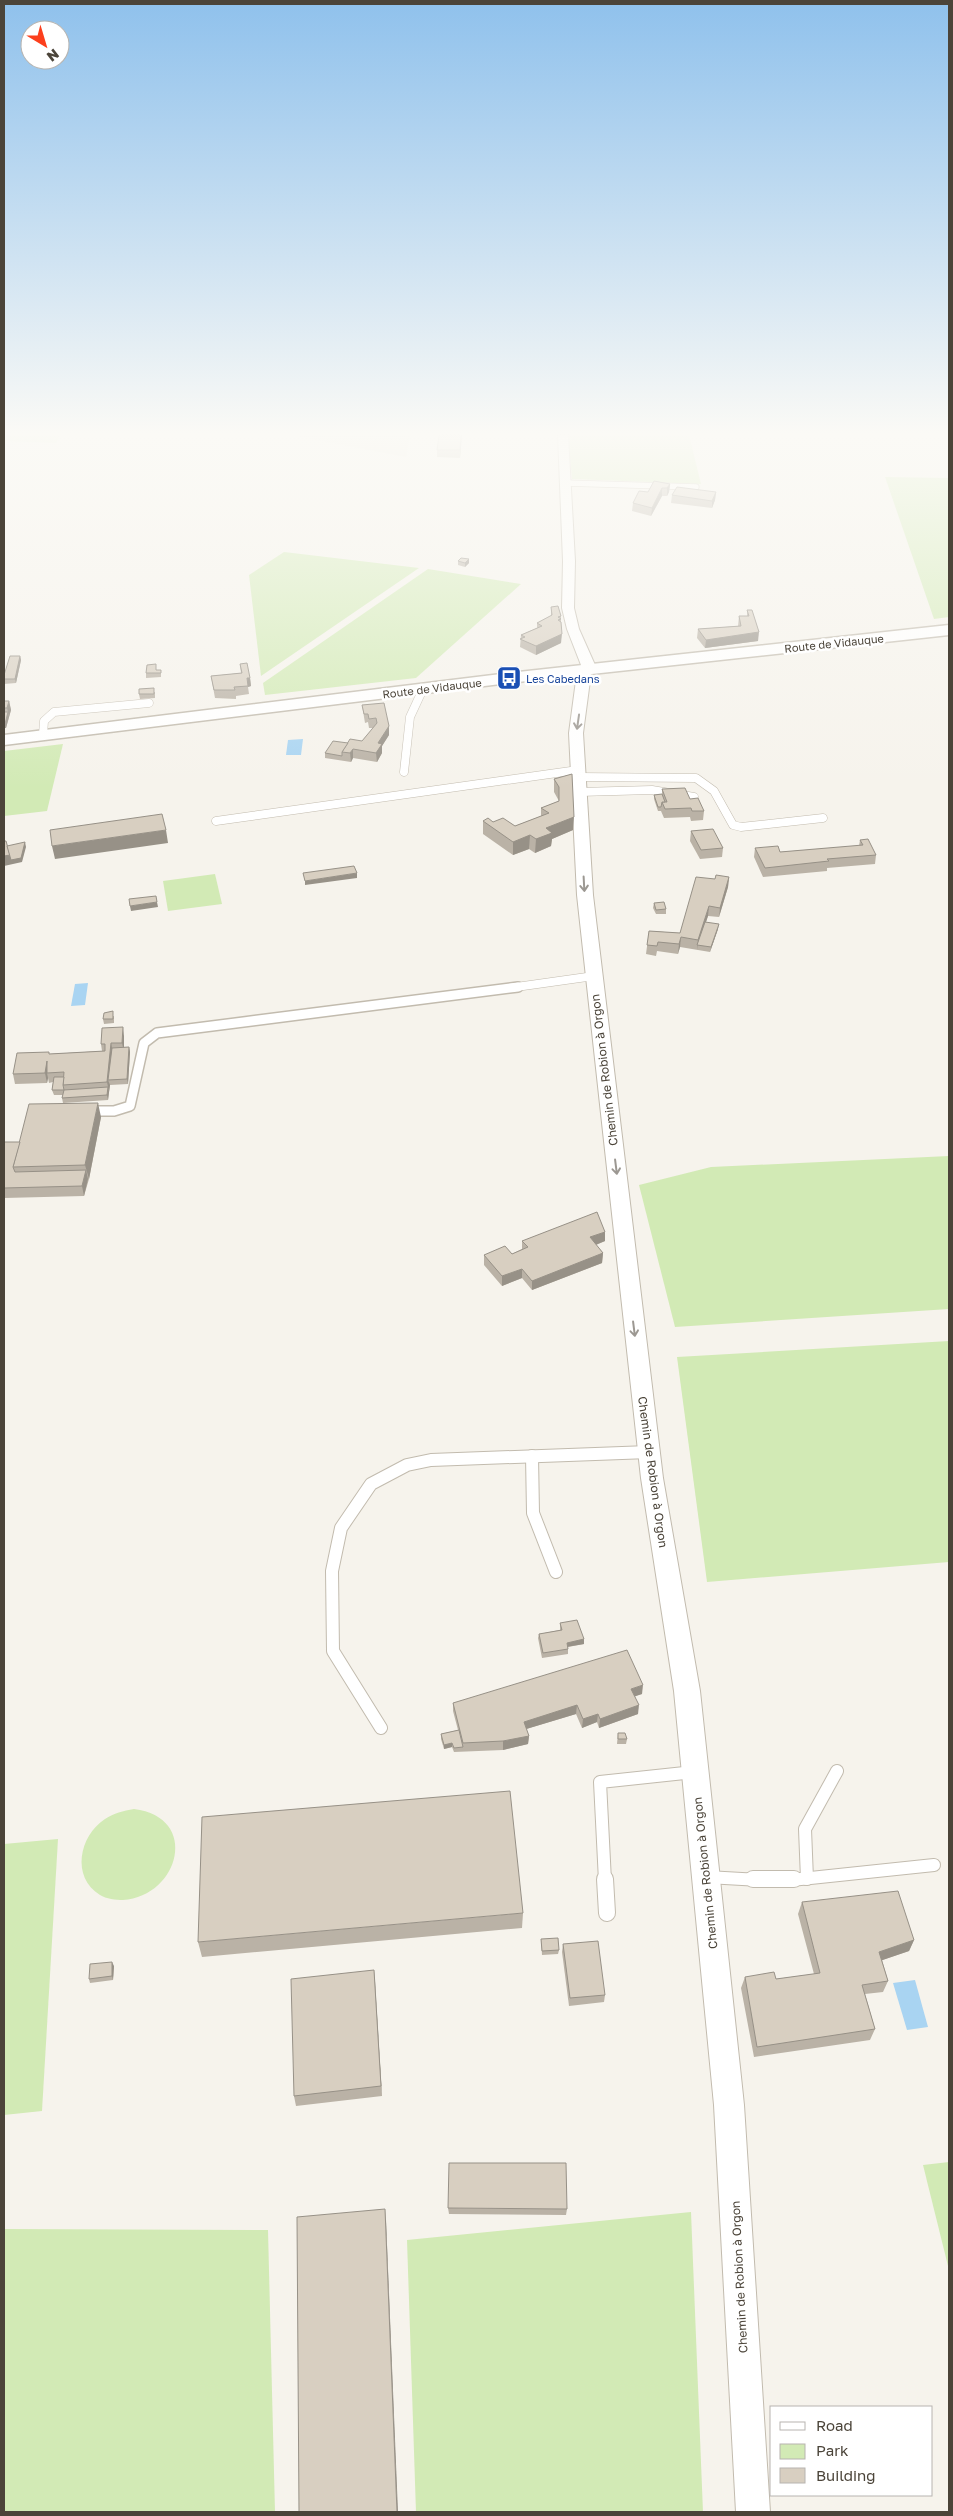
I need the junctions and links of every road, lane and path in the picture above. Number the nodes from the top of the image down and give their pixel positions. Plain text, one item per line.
1 (569, 552) edge
2 (949, 630) edge
3 (585, 672) junction
4 (423, 689) junction
5 (149, 703) dead end
6 (43, 735) junction
7 (4, 740) edge
8 (404, 772) dead end
9 (579, 780) junction
10 (694, 797) edge
11 (823, 818) dead end
12 (216, 821) dead end
13 (594, 976) junction
14 (76, 1111) edge
15 (649, 1452) junction
16 (532, 1456) junction
17 (556, 1572) dead end
18 (381, 1728) dead end
19 (695, 1771) junction
20 (837, 1771) dead end
21 (934, 1865) dead end
22 (706, 1877) junction
23 (807, 1879) junction
24 (607, 1913) dead end
25 (753, 2512) edge

1 - 3 street, Chemin de Robion à Orgon
2 - 3 street, Route de Vidauque
3 - 4 street, Route de Vidauque
3 -> 9 street, Chemin de Robion à Orgon
4 - 6 street, Route de Vidauque
4 - 8 lane
5 - 6 lane
6 - 7 street, Route de Vidauque
9 - 10 lane
9 - 11 lane
9 - 12 lane
9 -> 13 street, Chemin de Robion à Orgon
13 - 14 lane
13 -> 15 street, Chemin de Robion à Orgon
15 - 16 lane
15 - 19 street, Chemin de Robion à Orgon
16 - 17 lane
16 - 18 lane
19 - 22 street, Chemin de Robion à Orgon
19 - 24 lane
20 - 23 lane
21 - 23 lane
22 - 23 lane
22 - 25 street, Chemin de Robion à Orgon

